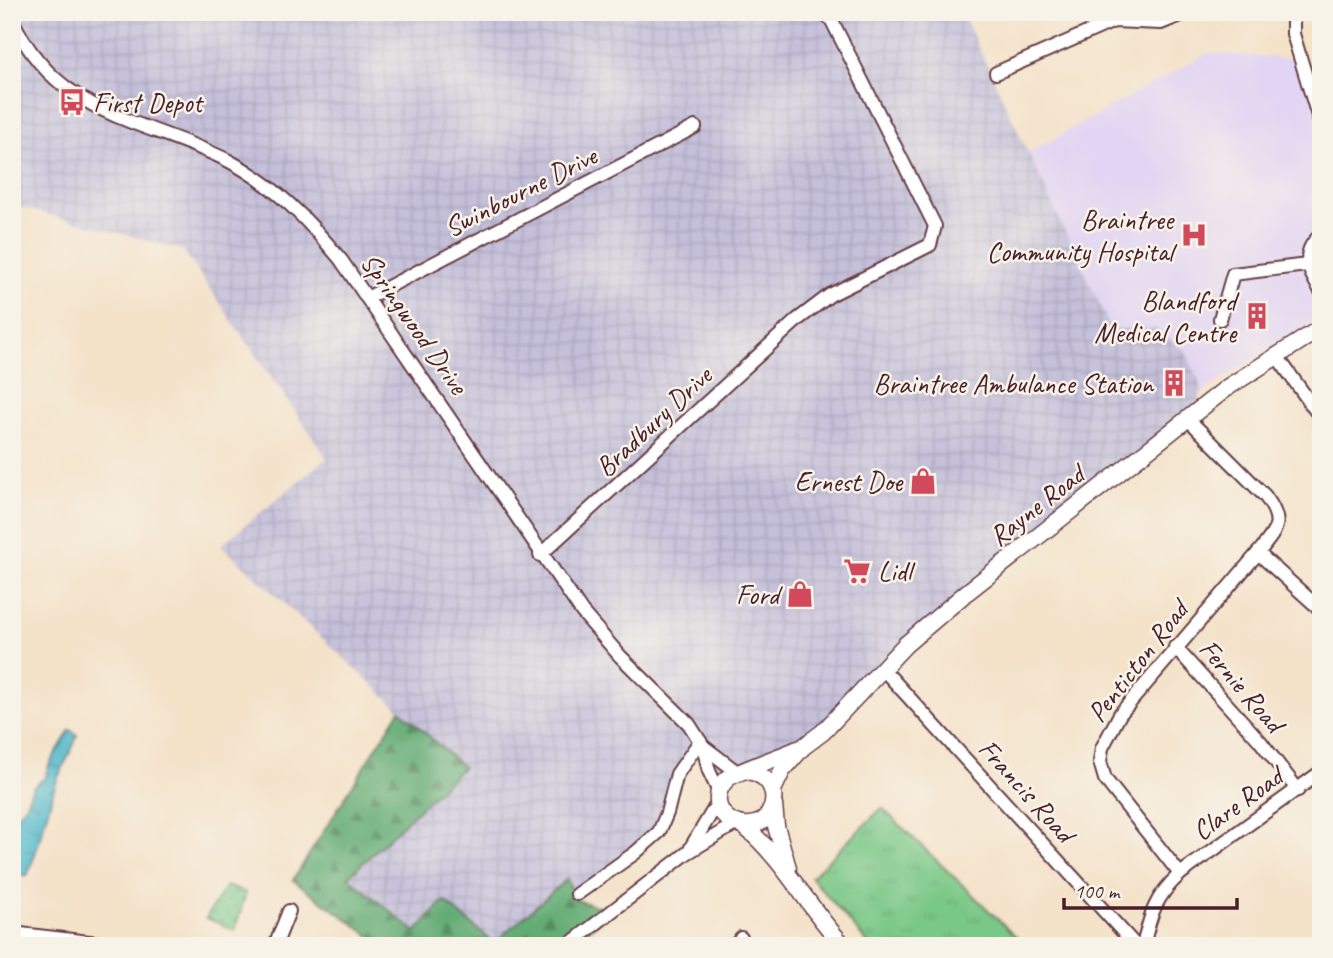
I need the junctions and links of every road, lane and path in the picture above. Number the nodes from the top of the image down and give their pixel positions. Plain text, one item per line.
1 (820, 12) edge
2 (1188, 12) edge
3 (1293, 12) edge
4 (1139, 17) edge
5 (12, 19) edge
6 (996, 73) dead end
7 (1321, 126) edge
8 (695, 127) dead end
9 (1321, 235) edge
10 (1307, 265) junction
11 (1321, 291) edge
12 (367, 298) junction
13 (1220, 319) dead end
14 (1321, 328) edge
15 (1276, 355) junction
16 (1321, 418) edge
17 (1188, 419) junction
18 (1258, 553) junction
19 (540, 555) junction
20 (1321, 610) edge
21 (1175, 647) junction
22 (882, 668) junction
23 (702, 743) junction
24 (803, 747) junction
25 (743, 771) junction
26 (1321, 772) edge
27 (1298, 790) junction
28 (719, 797) junction
29 (773, 797) junction
30 (740, 825) junction
31 (687, 853) junction
32 (790, 873) junction
33 (1180, 874) junction
34 (577, 894) dead end
35 (289, 911) dead end
36 (12, 933) edge
37 (124, 946) edge
38 (275, 946) edge
39 (567, 946) edge
40 (844, 946) edge
41 (1136, 946) edge
42 (1143, 946) edge

1 - 19 street, Bradbury Drive
2 - 4 street
3 - 7 street
4 - 6 street
5 - 12 street, Springwood Drive
8 - 12 street, Swinbourne Drive
9 - 10 street
10 - 11 street
10 - 13 street
12 - 19 street, Springwood Drive
14 - 15 main road, Rayne Road
15 - 16 street
15 - 17 main road, Rayne Road
17 - 18 street, Penticton Road
17 - 22 main road, Rayne Road
18 - 20 street
18 - 21 street, Penticton Road
19 - 23 street, Springwood Drive
21 - 27 street, Fernie Road
21 - 33 street, Penticton Road
22 - 24 main road, Rayne Road
22 - 41 street, Francis Road
23 - 25 street, Springwood Drive
23 - 28 street, Springwood Drive
23 - 34 street
24 - 25 main road, Rayne Road
24 - 29 main road, Rayne Road
25 - 28 main road, Rayne Road
25 - 29 main road
26 - 27 street, Clare Road
27 - 33 street, Clare Road
28 - 30 main road
28 - 31 street, Rayne Road
29 - 30 main road, Rayne Road
29 - 32 main road
30 - 31 street, Rayne Road
30 - 32 main road
31 - 39 street, Rayne Road
32 - 40 main road
33 - 42 street, Clare Road
35 - 38 street
36 - 37 street

